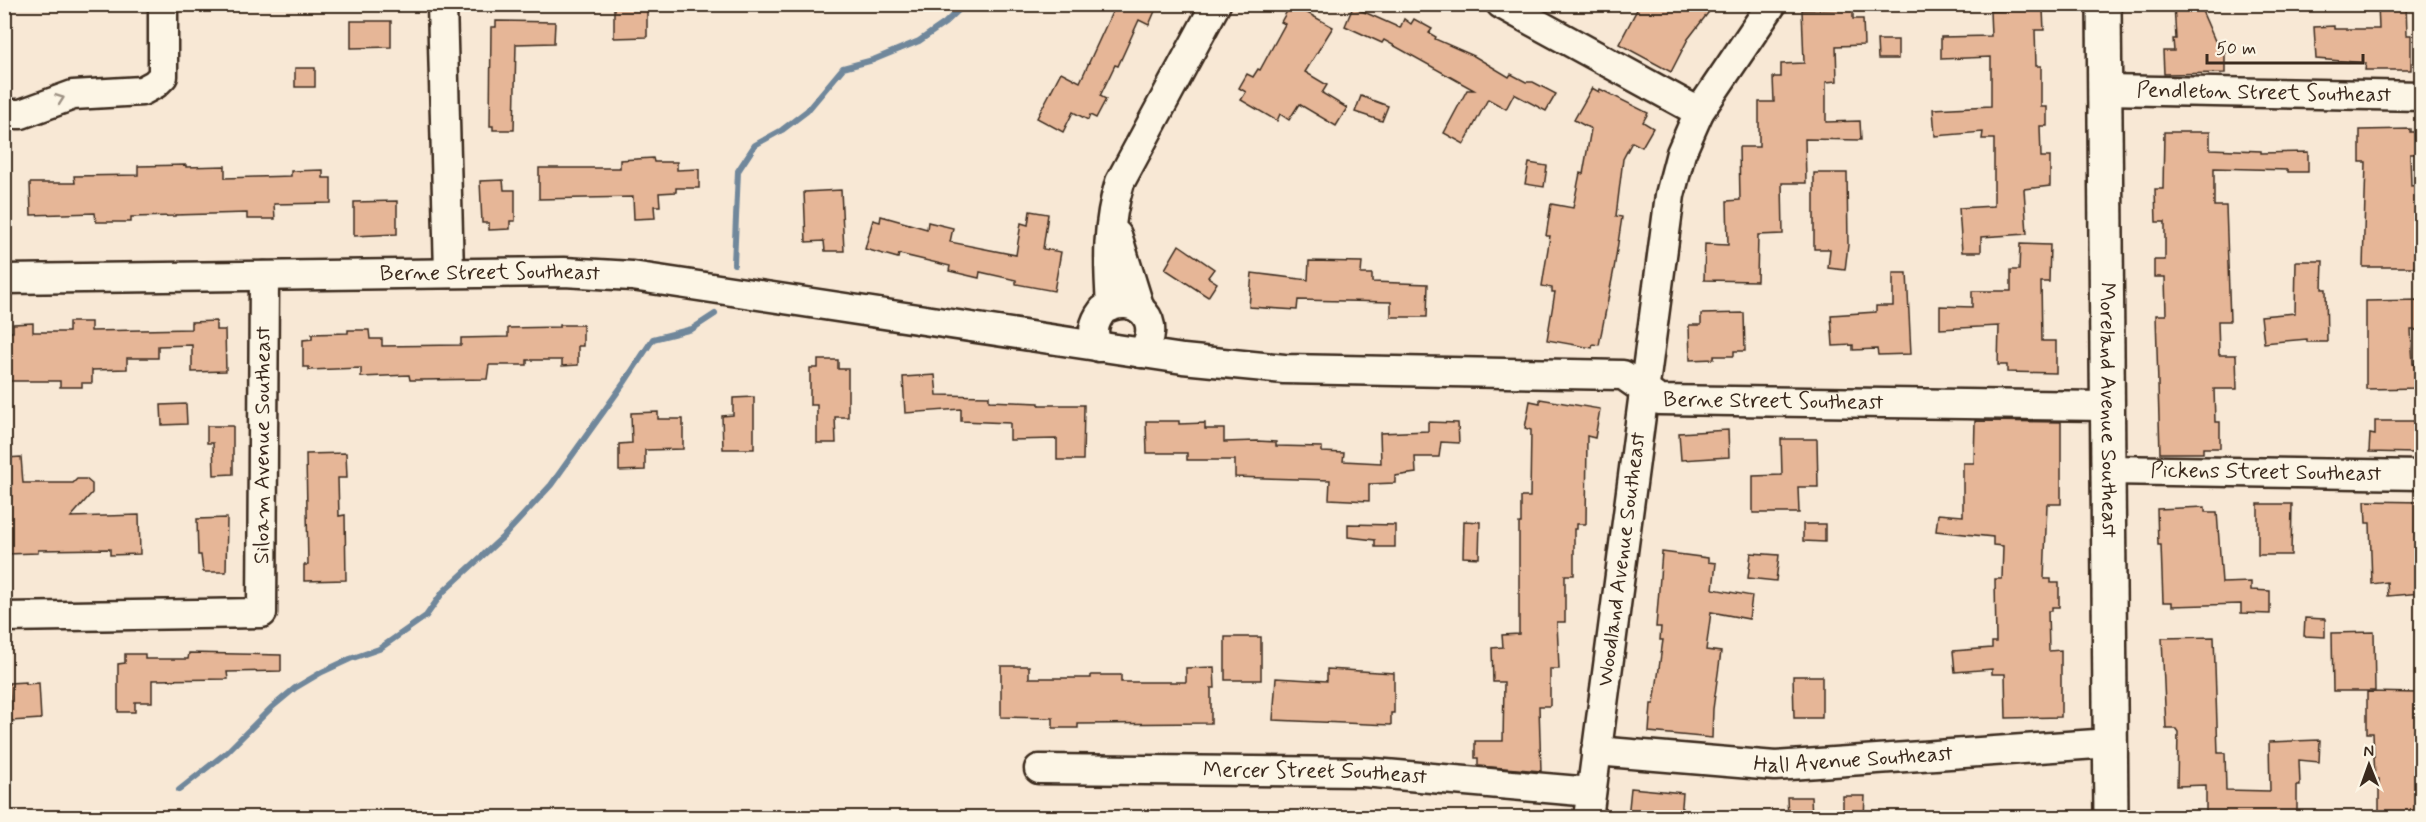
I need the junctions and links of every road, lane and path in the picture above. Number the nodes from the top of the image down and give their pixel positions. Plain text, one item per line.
1 (163, 4) edge
2 (442, 4) edge
3 (1216, 4) edge
4 (1501, 4) edge
5 (1772, 4) edge
6 (2104, 4) edge
7 (2105, 90) junction
8 (2421, 96) edge
9 (1699, 112) junction
10 (4, 114) edge
11 (1113, 225) junction
12 (449, 273) junction
13 (264, 276) junction
14 (4, 279) edge
15 (1104, 312) junction
16 (1145, 317) junction
17 (971, 327) junction
18 (1099, 347) junction
19 (1141, 353) junction
20 (1229, 363) junction
21 (1644, 388) junction
22 (2108, 406) junction
23 (2108, 470) junction
24 (2421, 475) edge
25 (4, 617) edge
26 (2111, 743) junction
27 (1596, 751) junction
28 (1038, 769) dead end
29 (1589, 805) edge
30 (2111, 818) edge

10 -> 1 street
2 - 12 street
3 - 11 street
4 - 9 street
5 - 9 street, Woodland Avenue Southeast
6 - 7 highway, Moreland Avenue Southeast
7 - 8 street, Pendleton Street Southeast
7 - 22 highway, Moreland Avenue Southeast
9 - 21 street, Woodland Avenue Southeast
11 - 15 street
11 - 16 street
12 - 13 street, Berne Street Southeast
12 - 17 street, Berne Street Southeast
13 - 14 street, Berne Street Southeast
13 - 25 street, Siloam Avenue Southeast
15 - 16 street, Berne Street Southeast
15 - 17 street, Berne Street Southeast
15 - 18 street
16 - 19 street
16 - 20 street, Berne Street Southeast
17 - 18 street, Berne Street Southeast
18 - 19 street, Berne Street Southeast
19 - 20 street, Berne Street Southeast
20 - 21 street, Berne Street Southeast
21 - 22 street, Berne Street Southeast
21 - 27 street, Woodland Avenue Southeast
22 - 23 highway, Moreland Avenue Southeast
23 - 24 street, Pickens Street Southeast
23 - 26 highway, Moreland Avenue Southeast
26 - 27 street, Hall Avenue Southeast
26 - 30 highway, Moreland Avenue Southeast
27 - 29 street, Woodland Avenue Southeast
28 - 29 street, Mercer Street Southeast

